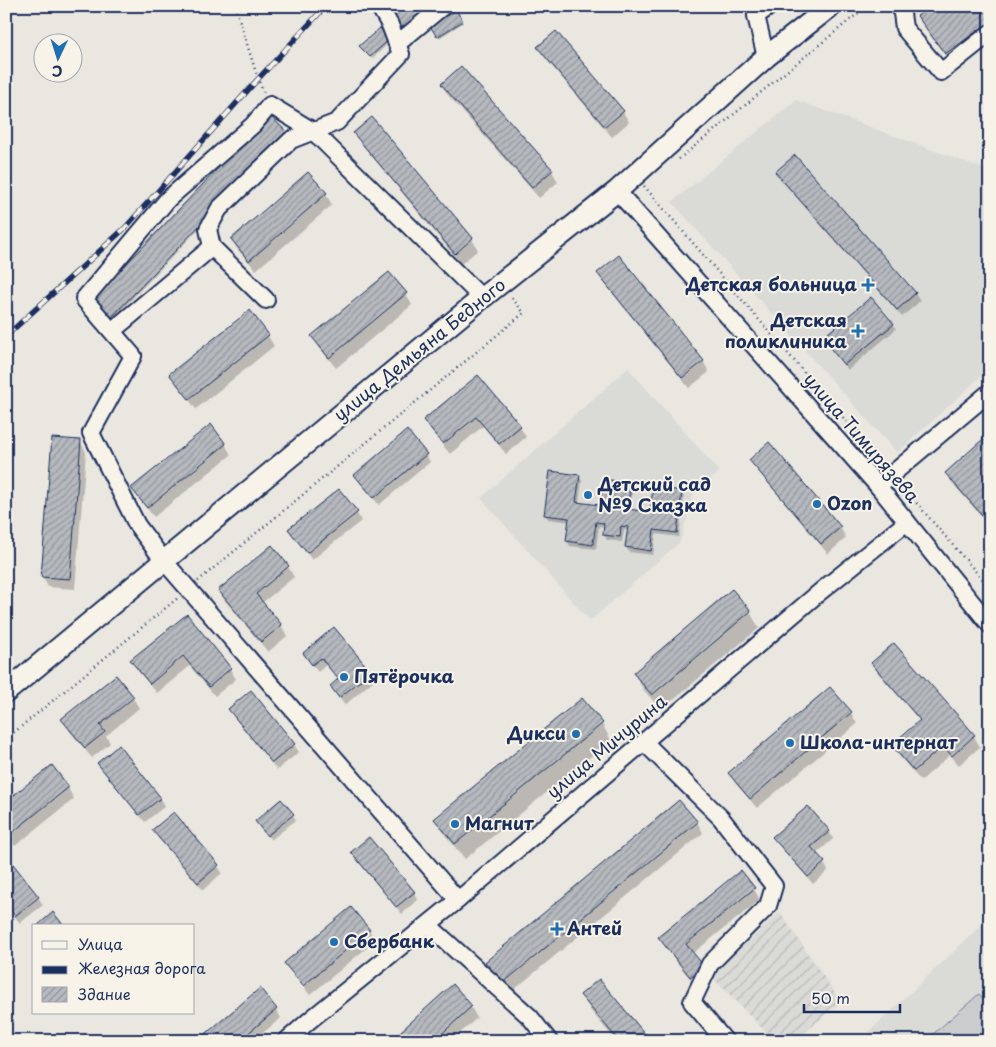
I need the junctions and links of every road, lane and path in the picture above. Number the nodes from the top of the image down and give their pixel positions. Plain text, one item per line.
1 (235, 6) edge
2 (379, 6) edge
3 (443, 6) edge
4 (770, 6) edge
5 (831, 6) edge
6 (867, 6) edge
7 (901, 6) edge
8 (990, 33) edge
9 (397, 44) junction
10 (766, 57) junction
11 (270, 105) junction
12 (313, 131) junction
13 (675, 162) dead end
14 (635, 176) junction
15 (617, 191) junction
16 (212, 247) junction
17 (519, 291) dead end
18 (482, 298) junction
19 (266, 300) dead end
20 (112, 331) junction
21 (990, 392) edge
22 (892, 475) junction
23 (878, 486) junction
24 (907, 522) junction
25 (164, 561) junction
26 (990, 588) edge
27 (188, 589) junction
28 (990, 625) edge
29 (6, 692) edge
30 (6, 739) edge
31 (644, 742) junction
32 (458, 900) junction
33 (428, 924) junction
34 (286, 1041) edge
35 (549, 1041) edge
36 (725, 1041) edge

1 - 11 path
2 - 9 street
3 - 9 street
4 - 10 street
5 - 10 main road, улица Демьяна Бедного
6 - 13 path
7 - 8 street
9 - 12 street
10 - 14 main road, улица Демьяна Бедного
11 - 12 street
11 - 20 street
12 - 16 street
12 - 18 street
14 - 15 main road, улица Демьяна Бедного
14 - 22 path
15 - 18 main road, улица Демьяна Бедного
15 - 23 street, улица Тимирязева
16 - 19 street
16 - 20 street
17 - 27 path
18 - 25 main road, улица Демьяна Бедного
20 - 25 street
21 - 22 street
22 - 23 street
22 - 26 path
23 - 24 street, улица Тимирязева
24 - 28 street, улица Тимирязева
24 - 31 street, улица Мичурина
25 - 27 street
25 - 29 main road, улица Демьяна Бедного
27 - 30 path
27 - 32 street
31 - 32 street, улица Мичурина
31 - 36 street
32 - 33 street, улица Мичурина
33 - 34 street, улица Мичурина
33 - 35 street

